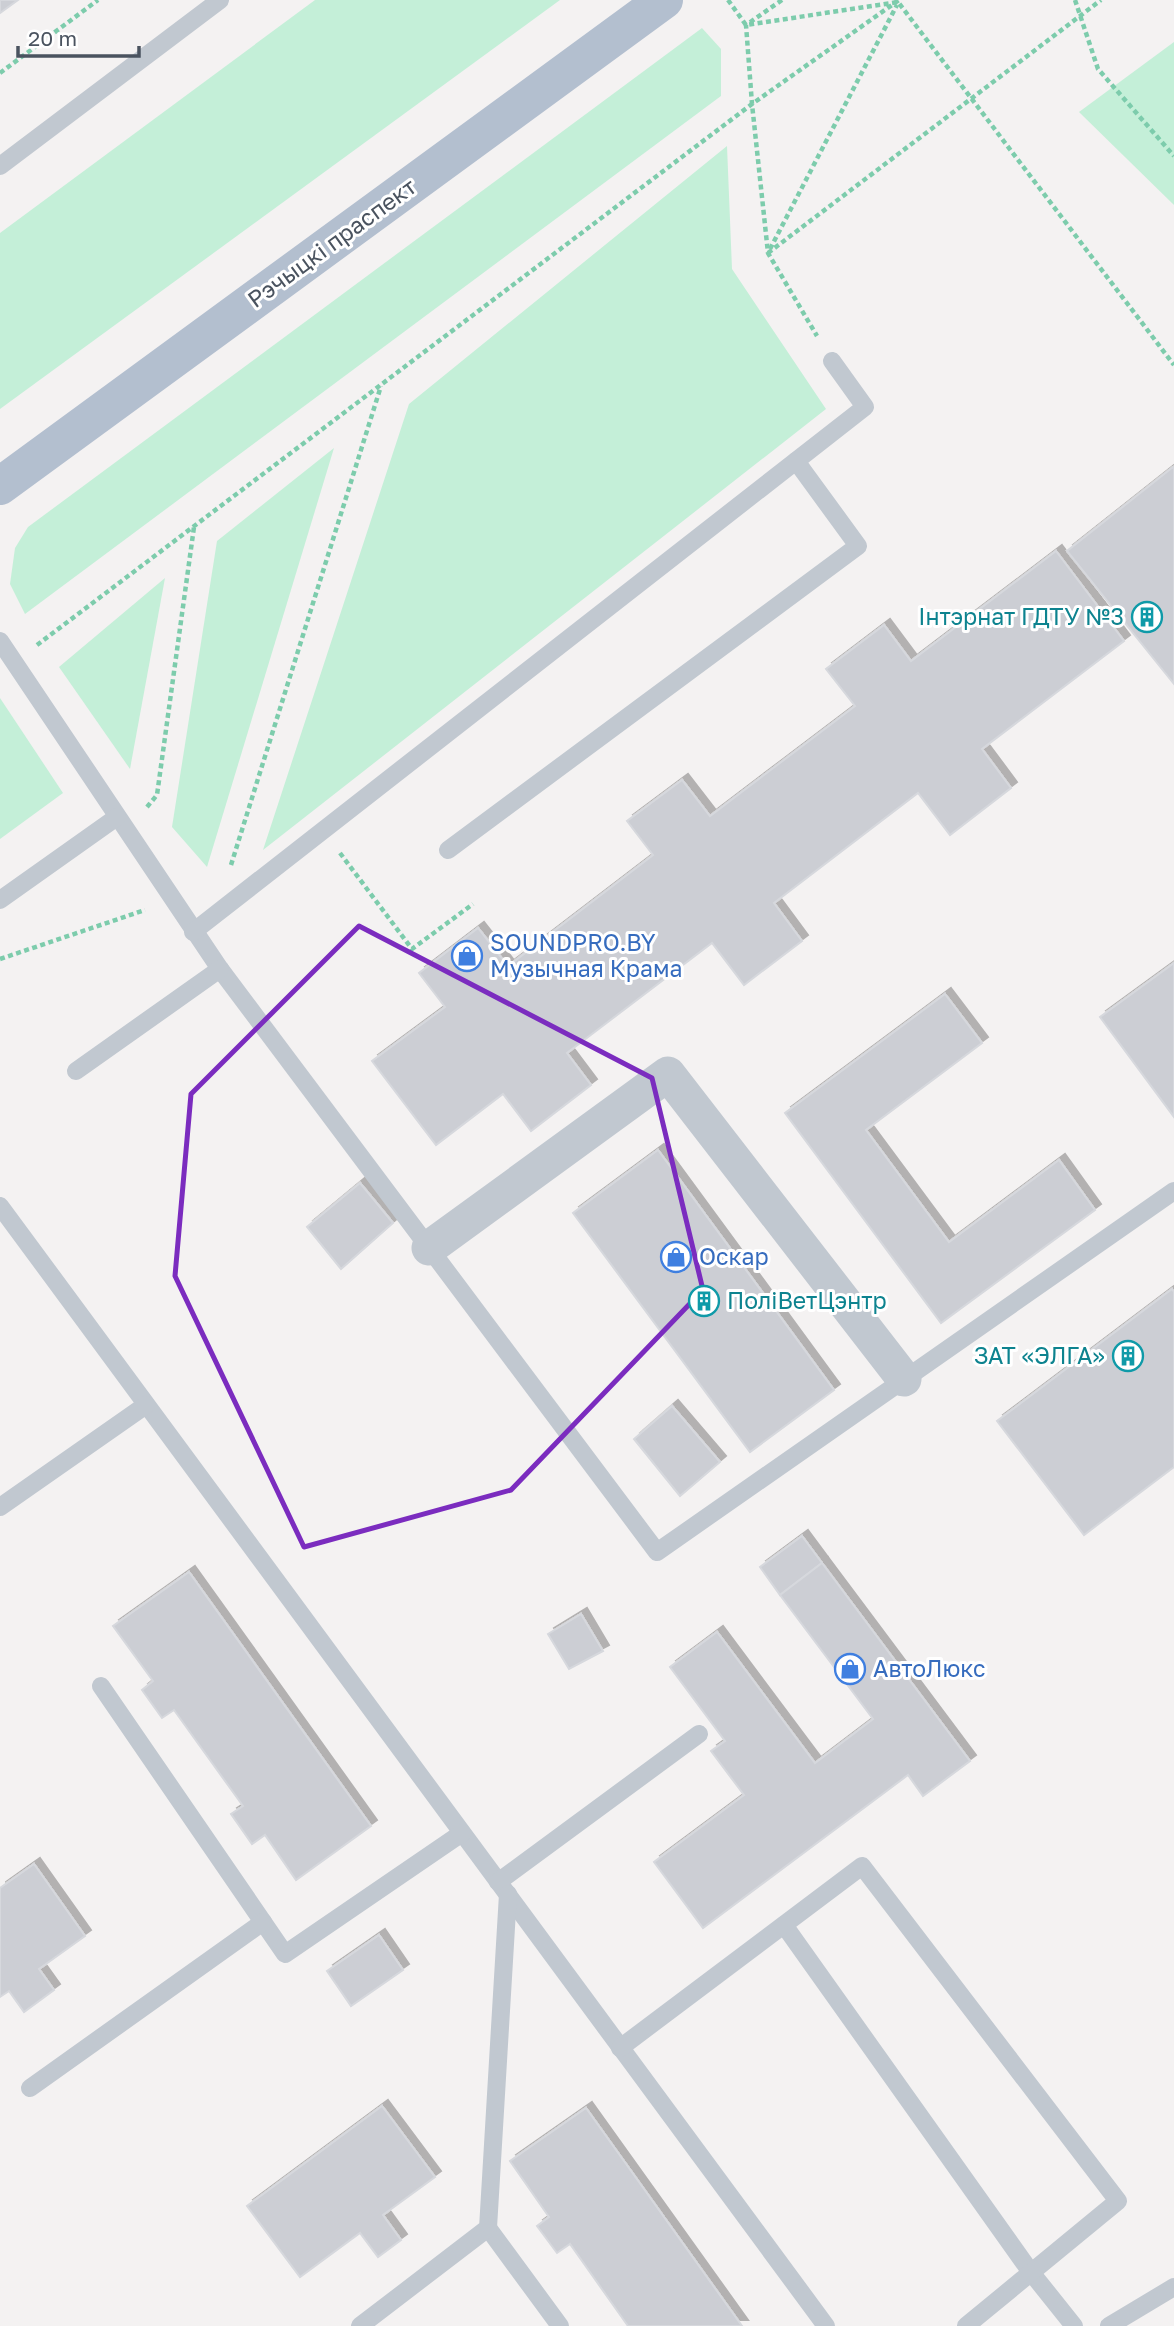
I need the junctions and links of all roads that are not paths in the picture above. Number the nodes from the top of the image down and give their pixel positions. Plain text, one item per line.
1 (220, 0) edge
2 (664, 0) edge
3 (0, 166) edge
4 (832, 361) road end
5 (796, 461) junction
6 (0, 486) edge
7 (0, 641) edge
8 (122, 824) junction
9 (448, 850) dead end
10 (0, 900) edge
11 (194, 932) junction
12 (220, 969) junction
13 (76, 1071) dead end
14 (1174, 1191) edge
15 (0, 1206) edge
16 (429, 1248) junction
17 (904, 1379) junction
18 (146, 1405) junction
19 (0, 1507) edge
20 (101, 1686) dead end
21 (699, 1734) dead end
22 (462, 1833) junction
23 (503, 1888) junction
24 (263, 1923) junction
25 (784, 1925) junction
26 (620, 2048) junction
27 (30, 2088) dead end
28 (488, 2228) junction
29 (1030, 2271) junction
30 (1174, 2287) edge
31 (360, 2326) edge
32 (560, 2326) edge
33 (826, 2326) edge
34 (967, 2326) edge
35 (1074, 2326) edge
36 (1109, 2326) edge

1 - 3 lane
2 - 6 main road, Рэчыцкі праспект
4 - 5 lane
5 - 9 lane
5 - 11 lane
7 - 8 lane
8 - 10 lane
8 - 11 lane
11 - 12 lane
12 - 13 lane
12 - 16 lane
14 - 17 lane
15 - 18 lane
16 - 17 street
16 - 17 lane
18 - 19 lane
18 - 22 lane
20 - 24 lane
21 - 23 lane
22 - 23 lane
22 - 24 lane
23 - 26 lane
23 - 28 lane
24 - 27 lane
25 - 26 lane
25 - 29 lane
25 - 29 lane
26 - 33 lane
28 - 31 lane
28 - 32 lane
29 - 34 lane
29 - 35 lane
30 - 36 lane

